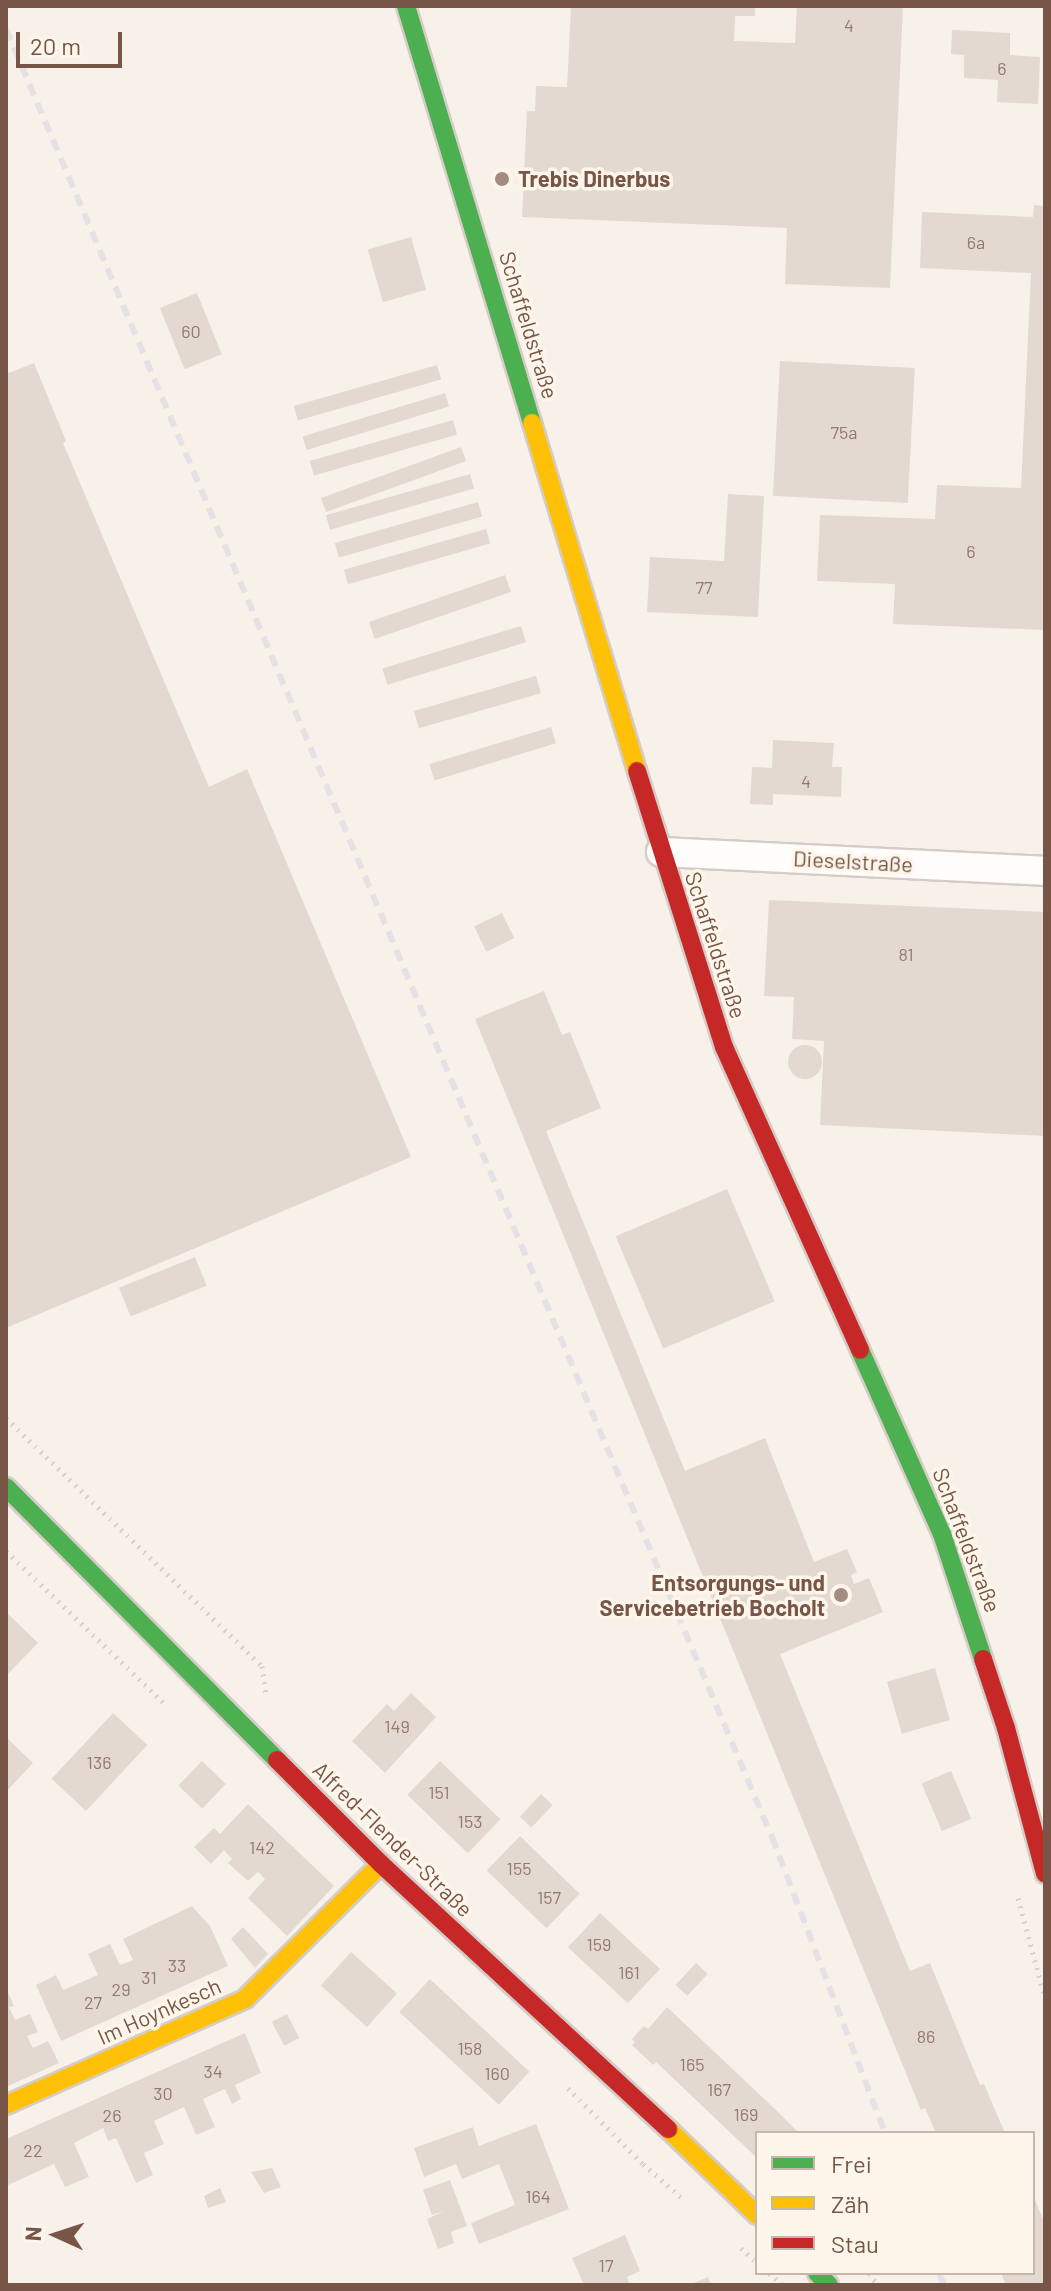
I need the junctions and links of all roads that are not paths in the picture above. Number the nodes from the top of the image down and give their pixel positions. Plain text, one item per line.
1 (406, 6) edge
2 (661, 852) junction
3 (1045, 871) edge
4 (6, 1487) edge
5 (1041, 1844) edge
6 (381, 1864) junction
7 (1045, 1874) edge
8 (6, 2105) edge
9 (755, 2213) edge

1 - 2 street, Schaffeldstraße
2 - 3 street, Dieselstraße
2 - 5 street, Schaffeldstraße
4 - 6 street, Alfred-Flender-Straße
5 - 7 street, Schaffeldstraße
6 - 8 street, Im Hoynkesch
6 - 9 street, Alfred-Flender-Straße

